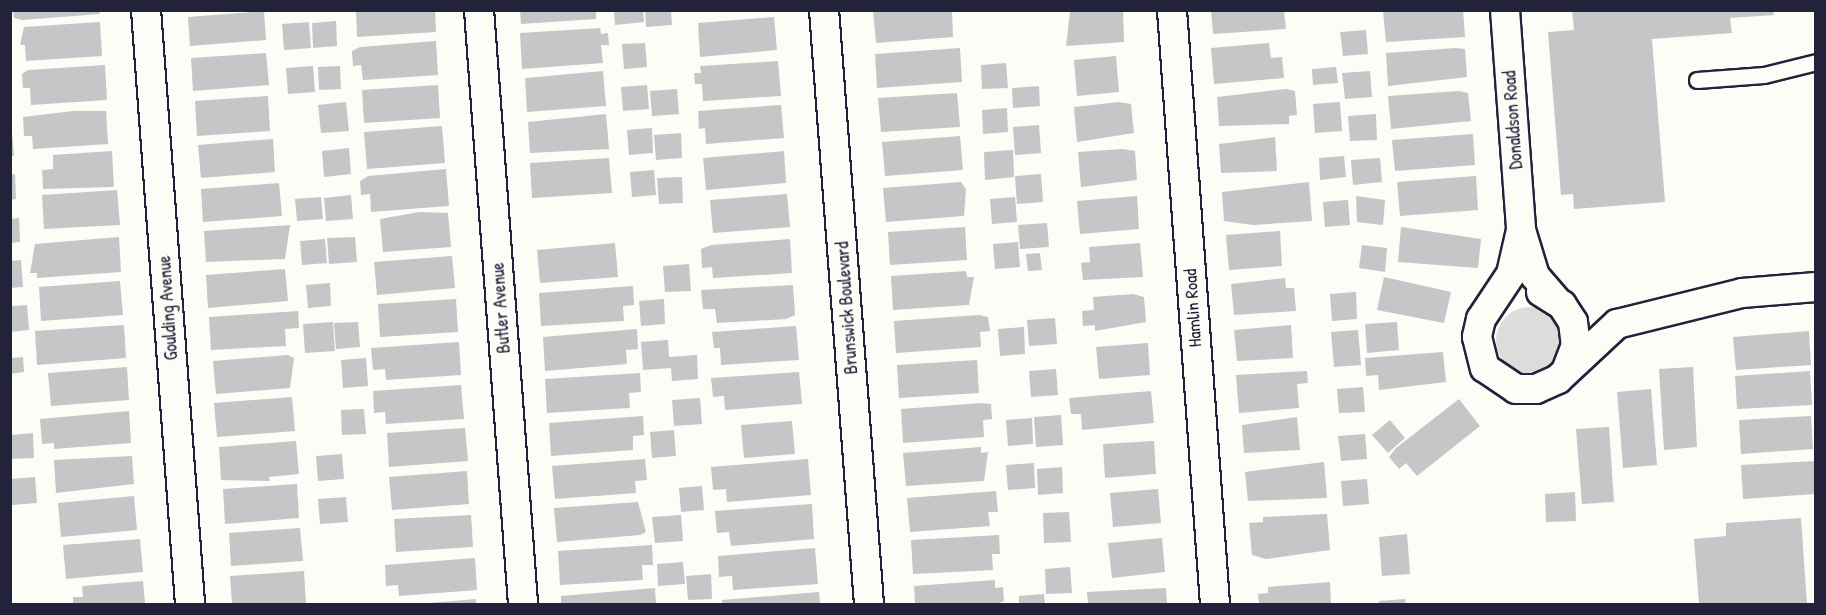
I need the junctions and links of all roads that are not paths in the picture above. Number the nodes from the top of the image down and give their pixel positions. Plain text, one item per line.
1 (146, 10) edge
2 (479, 10) edge
3 (824, 10) edge
4 (1172, 10) edge
5 (1505, 10) edge
6 (1815, 62) edge
7 (1697, 80) dead end
8 (1521, 230) junction
9 (1815, 287) edge
10 (1560, 303) junction
11 (1485, 312) junction
12 (1629, 320) junction
13 (1558, 379) junction
14 (190, 604) edge
15 (523, 604) edge
16 (869, 604) edge
17 (1215, 604) edge

1 - 14 street, Goulding Avenue
2 - 15 street, Butler Avenue
3 - 16 street, Brunswick Boulevard
4 - 17 street, Hamlin Road
5 - 8 street, Donaldson Road
6 - 7 lane
8 - 10 street, Donaldson Road
8 - 11 street, Donaldson Road
9 - 12 street, Donaldson Road
10 - 11 street
10 - 12 street, Donaldson Road
10 - 13 street
11 - 13 street, Donaldson Road
12 - 13 street, Donaldson Road

